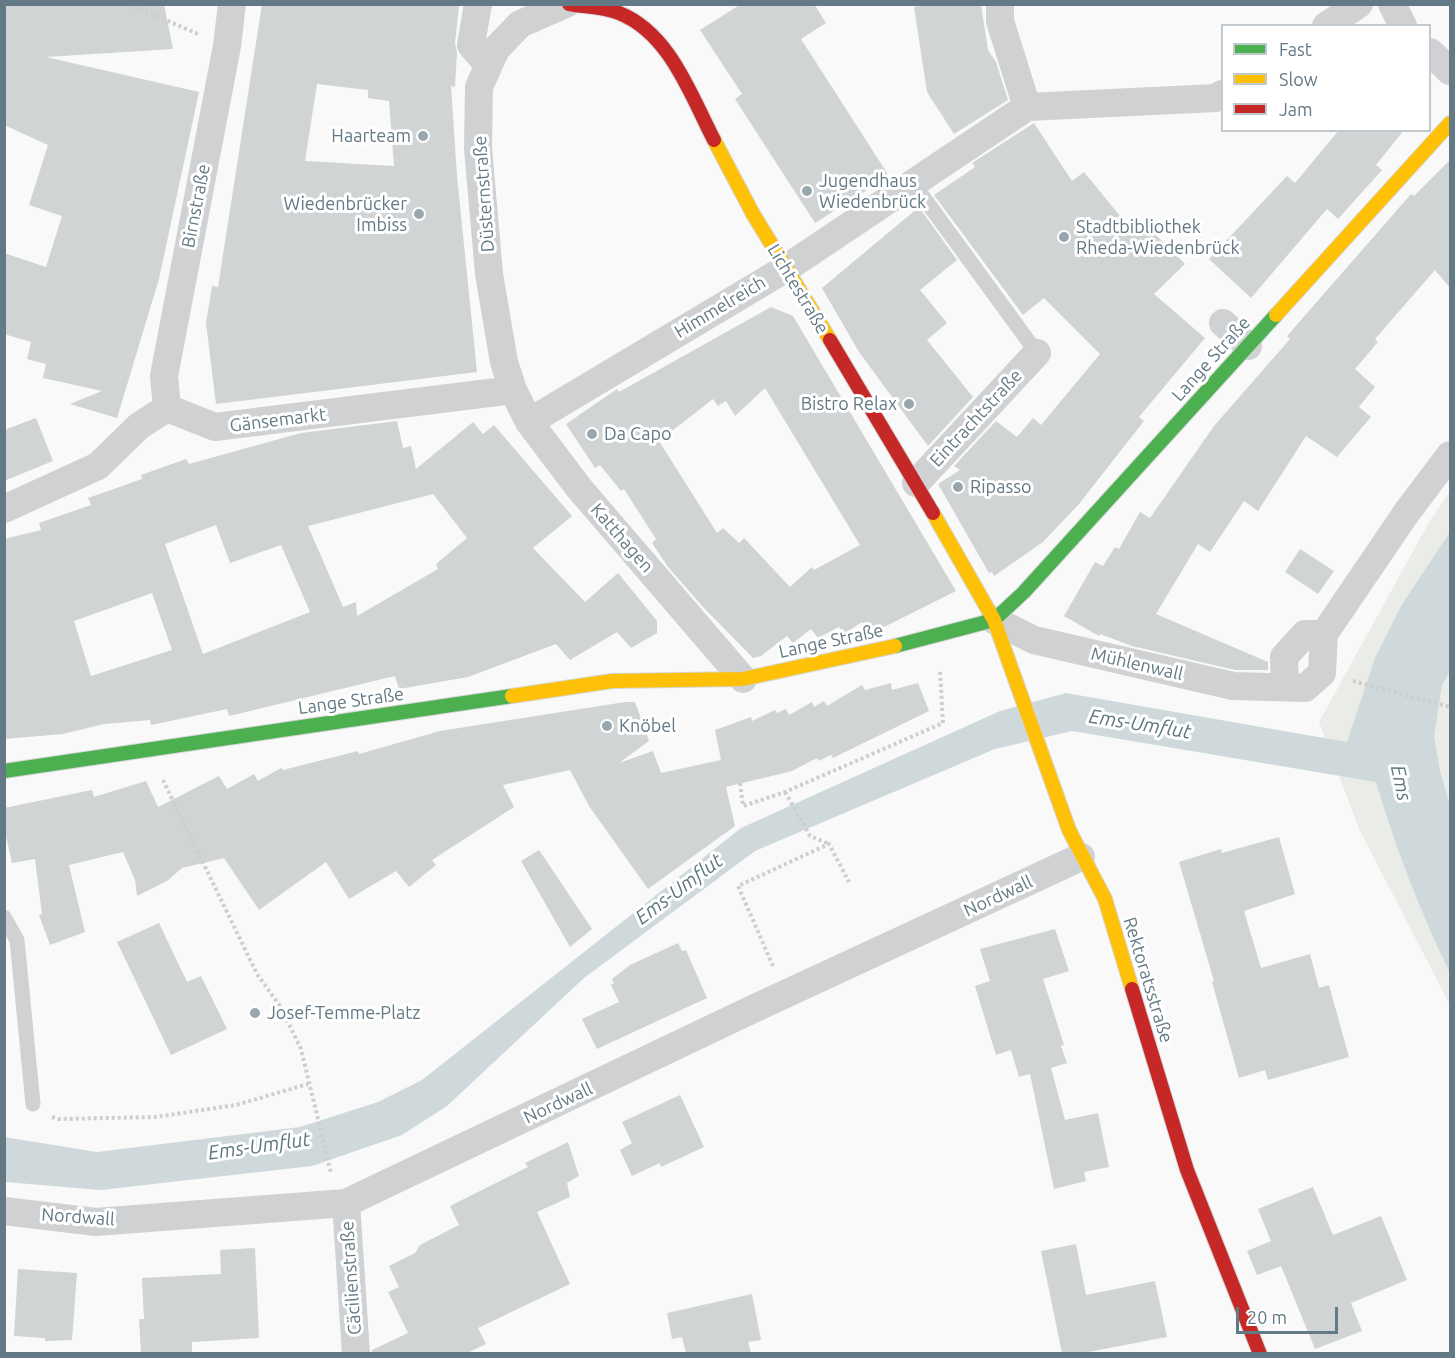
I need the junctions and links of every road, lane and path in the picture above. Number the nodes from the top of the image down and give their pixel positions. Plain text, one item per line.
1 (129, 4) edge
2 (232, 4) edge
3 (478, 4) edge
4 (567, 4) edge
5 (1000, 4) edge
6 (1359, 4) edge
7 (1392, 4) edge
8 (1329, 24) edge
9 (1402, 24) edge
10 (227, 46) junction
11 (1431, 53) edge
12 (489, 65) junction
13 (1450, 71) edge
14 (1221, 95) edge
15 (1028, 107) junction
16 (1450, 123) edge
17 (913, 183) junction
18 (785, 269) junction
19 (1223, 323) dead end
20 (1248, 345) junction
21 (1037, 353) joint
22 (513, 390) junction
23 (167, 408) junction
24 (529, 422) junction
25 (1450, 455) edge
26 (916, 483) junction
27 (4, 509) edge
28 (994, 620) junction
29 (1324, 634) junction
30 (938, 637) junction
31 (743, 679) junction
32 (1343, 679) dead end
33 (1285, 687) junction
34 (1450, 707) edge
35 (157, 748) junction
36 (4, 771) edge
37 (740, 783) dead end
38 (785, 792) junction
39 (830, 844) junction
40 (1082, 857) junction
41 (849, 882) dead end
42 (4, 917) edge
43 (785, 994) junction
44 (308, 1084) junction
45 (33, 1104) joint
46 (330, 1171) dead end
47 (346, 1203) junction
48 (4, 1211) edge
49 (356, 1353) edge
50 (1260, 1353) edge

1 - 10 path
2 - 10 street, Birnstraße
3 - 12 street
4 - 12 street, Lichtestraße
4 - 18 street, Lichtestraße
5 - 15 street
6 - 8 street
7 - 9 street
10 - 23 street, Birnstraße
11 - 13 street
12 - 22 street, Düsternstraße
14 - 15 street
15 - 17 street, Himmelreich
16 - 20 street, Lange Straße
17 - 18 street, Himmelreich
17 - 21 lane
18 - 24 street, Himmelreich
18 - 26 street, Lichtestraße
19 - 20 street
20 - 28 street, Lange Straße
21 - 26 street, Eintrachtstraße
22 - 23 street, Gänsemarkt
22 - 24 street, Katthagen
23 - 27 street
24 - 31 street, Katthagen
25 - 29 street
26 - 28 street, Lichtestraße
28 - 30 street, Lange Straße
28 - 33 street, Mühlenwall
28 - 40 street, Rektoratsstraße
29 - 33 street
29 - 33 street, Mühlenwall
30 - 31 street, Lange Straße
30 - 38 path
31 - 35 street, Lange Straße
32 - 34 path
35 - 36 street, Lange Straße
35 - 44 path
37 - 38 path
38 - 39 path
39 - 41 path
39 - 43 path
40 - 43 street, Nordwall
40 - 50 street, Rektoratsstraße
42 - 45 lane
43 - 47 street, Nordwall
44 - 45 path
44 - 46 path
47 - 48 street, Nordwall
47 - 49 street, Cäcilienstraße

